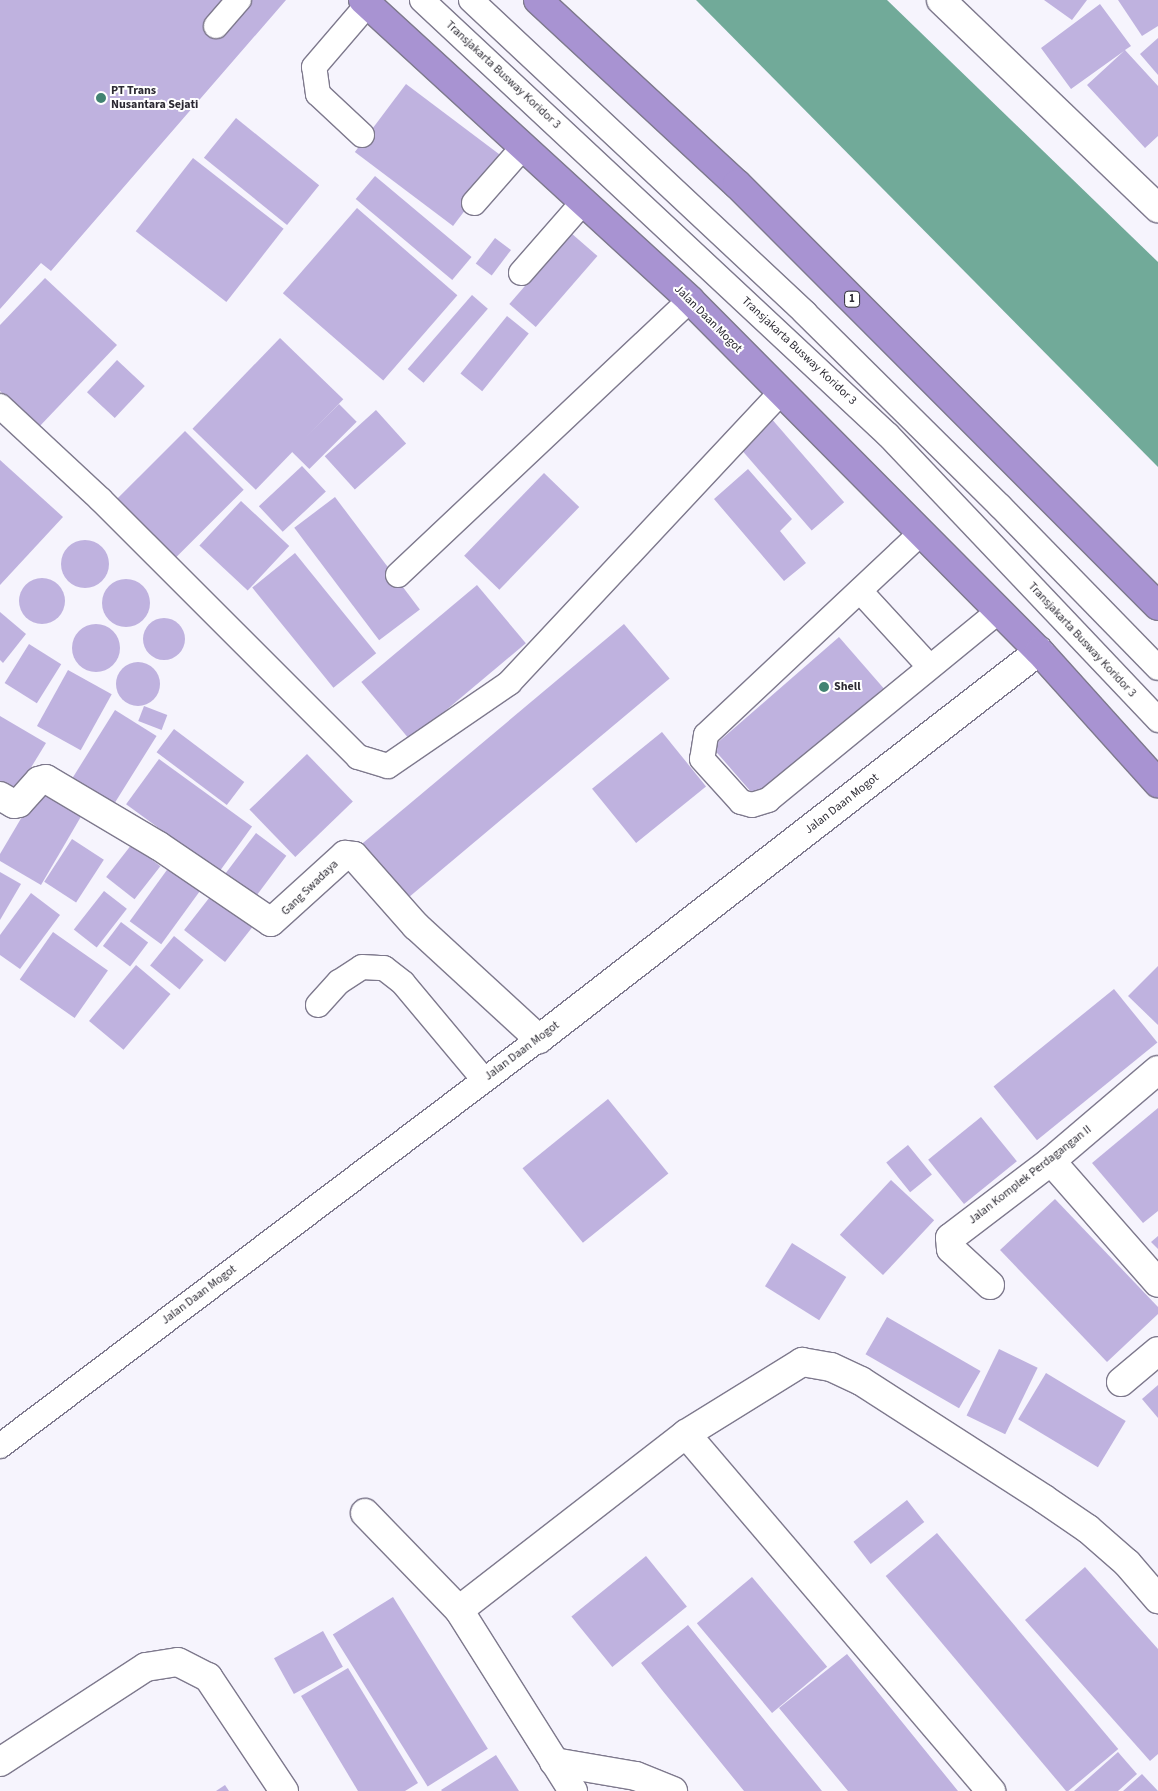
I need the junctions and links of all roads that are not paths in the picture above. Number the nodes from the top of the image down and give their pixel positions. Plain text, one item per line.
1 (240, 0) edge
2 (422, 0) edge
3 (471, 0) edge
4 (538, 0) edge
5 (941, 0) edge
6 (365, 2) edge
7 (216, 26) dead end
8 (362, 135) dead end
9 (524, 146) junction
10 (584, 202) junction
11 (474, 203) dead end
12 (1158, 208) edge
13 (521, 273) dead end
14 (690, 300) junction
15 (781, 392) junction
16 (0, 406) edge
17 (922, 532) junction
18 (398, 575) dead end
19 (860, 591) junction
20 (1158, 606) edge
21 (999, 610) junction
22 (1039, 651) junction
23 (929, 666) junction
24 (1158, 668) edge
25 (1158, 720) edge
26 (1158, 783) edge
27 (0, 796) edge
28 (318, 1005) dead end
29 (538, 1039) junction
30 (1158, 1070) edge
31 (484, 1080) junction
32 (1051, 1161) junction
33 (1158, 1284) edge
34 (990, 1285) dead end
35 (1158, 1351) edge
36 (1121, 1382) dead end
37 (686, 1434) junction
38 (0, 1446) edge
39 (365, 1513) dead end
40 (1158, 1599) edge
41 (459, 1610) junction
42 (0, 1762) edge
43 (554, 1762) junction
44 (284, 1791) edge
45 (573, 1791) edge
46 (673, 1791) edge
47 (991, 1791) edge

1 - 7 lane
2 - 25 lane, Transjakarta Busway Koridor 3
3 - 24 lane
4 - 20 highway, 1
5 - 12 street
6 - 8 lane
6 - 9 highway, Jalan Daan Mogot
9 - 10 highway, Jalan Daan Mogot
9 - 11 lane
10 - 13 lane
10 - 14 highway, Jalan Daan Mogot
14 - 15 highway, Jalan Daan Mogot
14 - 18 lane
15 - 16 lane
15 - 17 highway, Jalan Daan Mogot
17 - 19 lane
17 - 21 highway, Jalan Daan Mogot
19 - 23 lane
19 - 23 lane
21 - 22 highway, Jalan Daan Mogot
21 - 23 lane
22 - 26 highway, Jalan Daan Mogot
22 - 29 street, Jalan Daan Mogot
27 - 29 street, Gang Swadaya
28 - 31 lane
29 - 31 lane, Jalan Daan Mogot
30 - 32 street, Jalan Komplek Perdagangan II
31 - 38 lane, Jalan Daan Mogot
32 - 33 street
32 - 34 street, Jalan Komplek Perdagangan II
35 - 36 street
37 - 40 street
37 - 41 street
37 - 47 street
39 - 41 street
41 - 43 street
42 - 44 street
43 - 45 street
43 - 46 street

